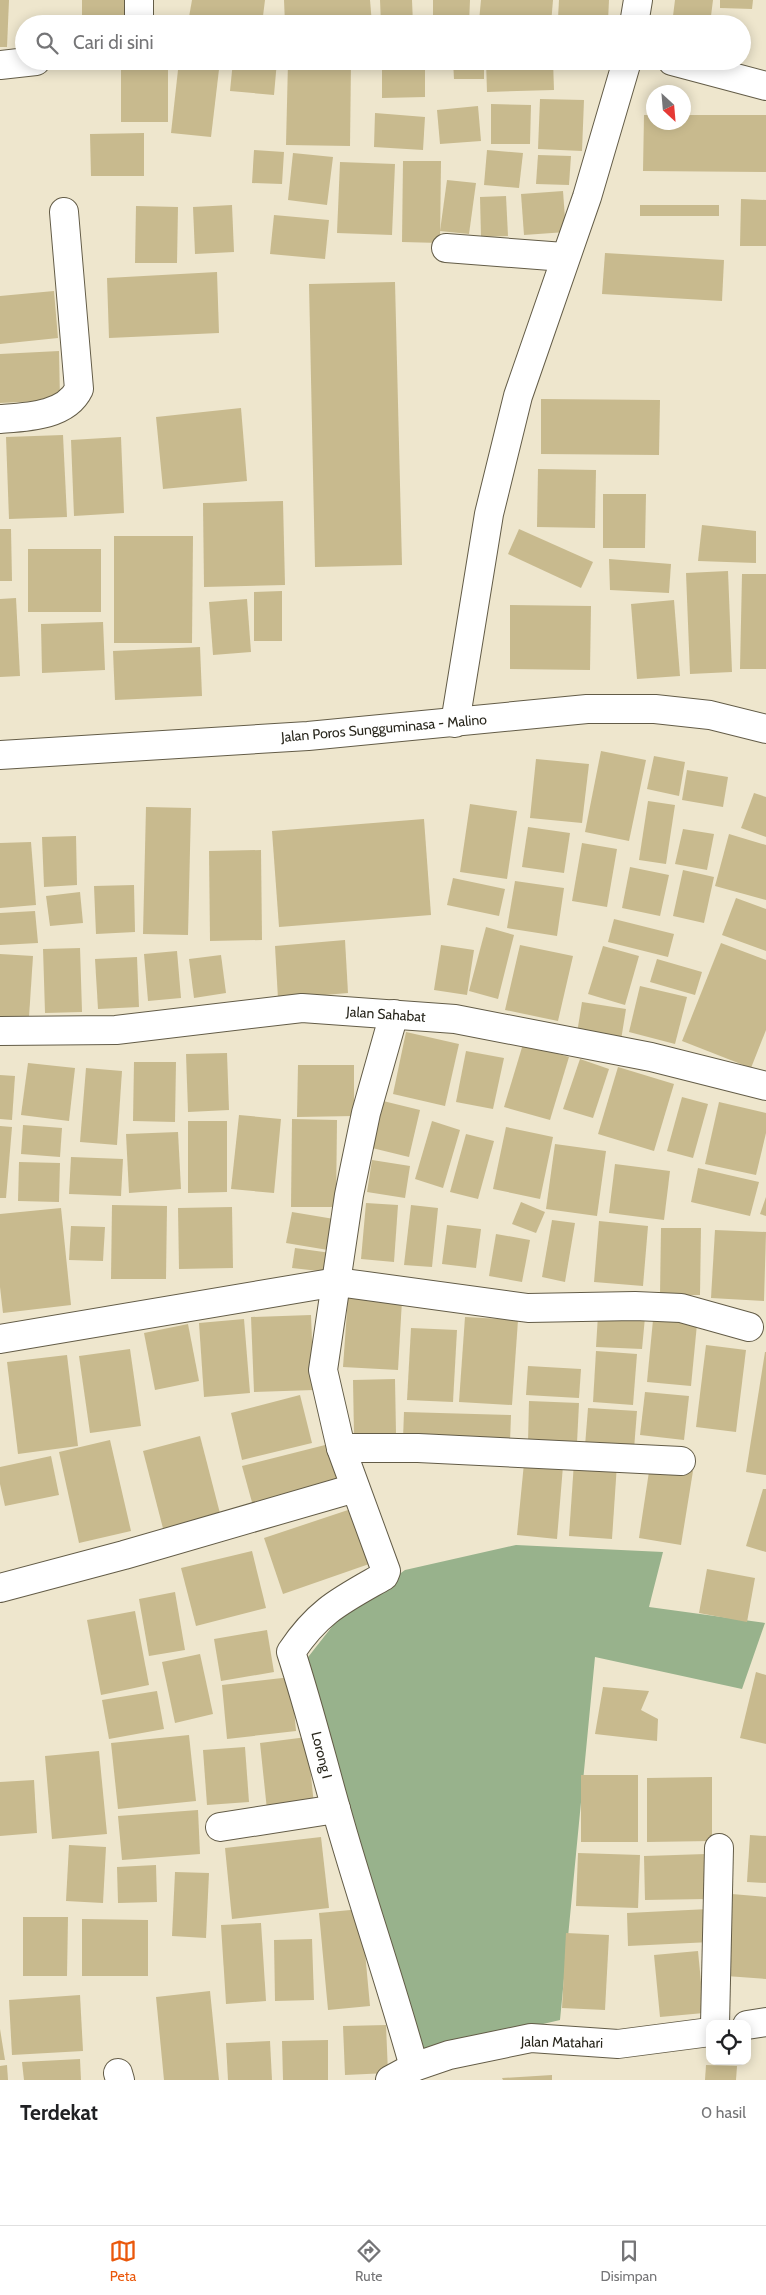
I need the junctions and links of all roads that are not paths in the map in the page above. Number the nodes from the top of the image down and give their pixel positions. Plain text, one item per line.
1 (139, 0) edge
2 (638, 0) edge
3 (139, 15) edge
4 (636, 15) edge
5 (15, 63) edge
6 (0, 65) edge
7 (624, 70) edge
8 (706, 70) edge
9 (766, 86) edge
10 (64, 212) dead end
11 (446, 248) dead end
12 (564, 257) junction
13 (0, 420) edge
14 (455, 723) junction
15 (766, 729) edge
16 (0, 755) edge
17 (394, 1014) junction
18 (0, 1031) edge
19 (766, 1086) edge
20 (337, 1282) junction
21 (749, 1328) dead end
22 (0, 1339) edge
23 (341, 1448) junction
24 (681, 1460) dead end
25 (355, 1488) junction
26 (0, 1588) edge
27 (336, 1809) junction
28 (220, 1827) dead end
29 (719, 1848) dead end
30 (715, 2020) edge
31 (766, 2022) edge
32 (751, 2024) edge
33 (706, 2033) edge
34 (414, 2066) junction
35 (390, 2080) edge

1 - 3 street
2 - 4 street
5 - 6 street
7 - 12 street
8 - 9 street
10 - 13 street
11 - 12 street
12 - 14 street
14 - 15 street, Jalan Poros Sungguminasa - Malino
14 - 16 street, Jalan Poros Sungguminasa - Malino
17 - 18 street, Jalan Sahabat
17 - 19 street, Jalan Sahabat
17 - 20 street
20 - 21 street
20 - 22 street
20 - 23 street
23 - 24 street
23 - 25 street
25 - 26 street
25 - 27 street, Lorong I
27 - 28 street
27 - 34 street, Lorong I
29 - 30 street
31 - 32 street
33 - 34 street, Jalan Matahari
34 - 35 street, Jalan Matahari

